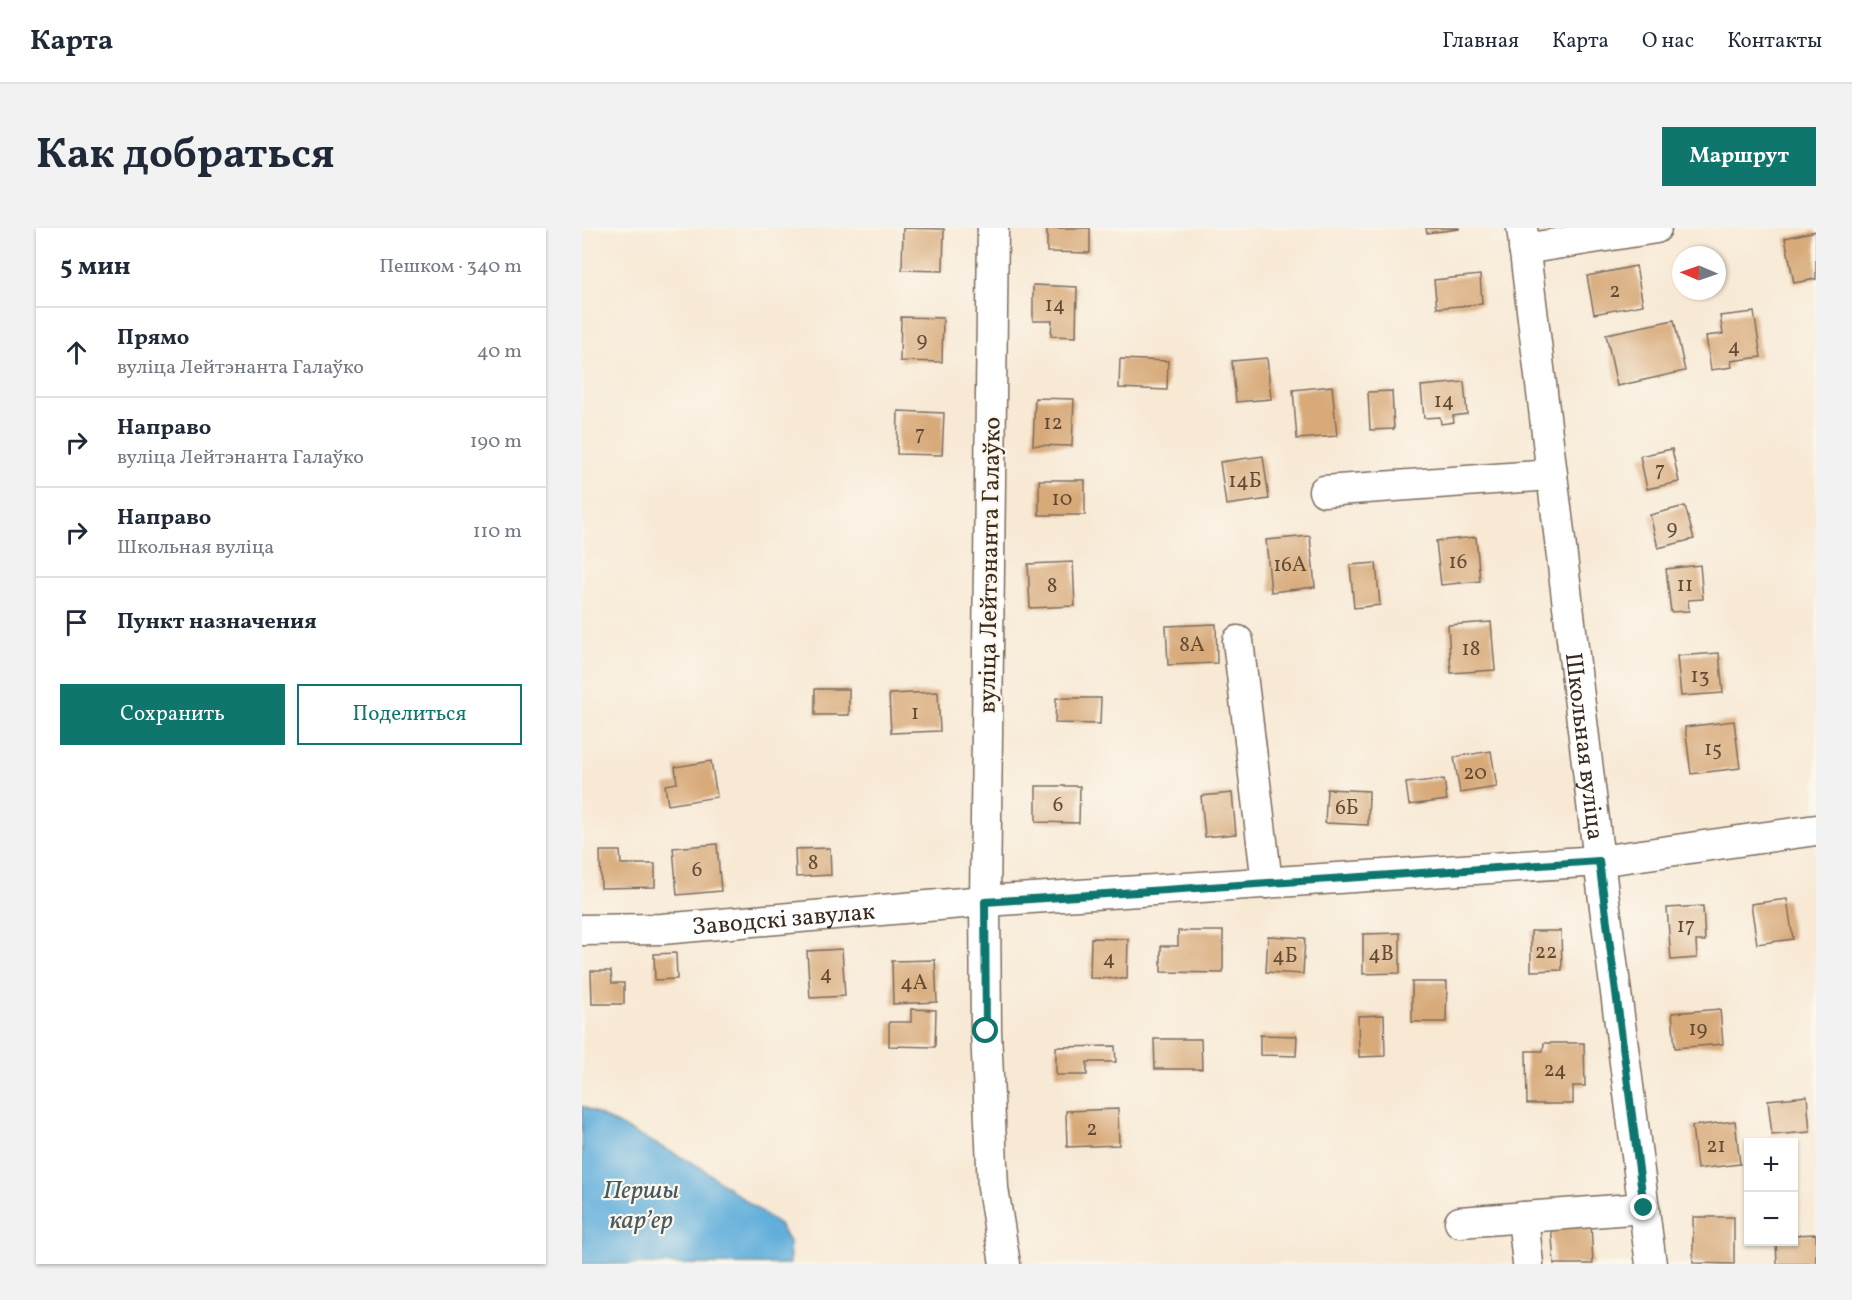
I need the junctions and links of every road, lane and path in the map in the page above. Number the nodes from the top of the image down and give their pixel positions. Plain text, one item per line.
1 (993, 228) edge
2 (1656, 228) edge
3 (1523, 239) edge
4 (1552, 475) junction
5 (1324, 491) dead end
6 (1238, 640) dead end
7 (1816, 830) edge
8 (1599, 861) junction
9 (1267, 883) junction
10 (985, 902) junction
11 (582, 930) edge
12 (1644, 1208) junction
13 (1523, 1217) junction
14 (1460, 1222) dead end
15 (1005, 1264) edge
16 (1528, 1264) edge
17 (1651, 1264) edge

1 - 10 street, вуліца Лейтэнанта Галаўко
2 - 3 street
3 - 4 street, Школьная вуліца
4 - 5 street
4 - 8 street, Школьная вуліца
6 - 9 street
7 - 8 street
8 - 9 street
8 - 12 street, Школьная вуліца
9 - 10 street
10 - 11 street, Заводскі завулак
10 - 15 street, вуліца Лейтэнанта Галаўко
12 - 13 street
12 - 17 street, Школьная вуліца
13 - 14 street
13 - 16 street

